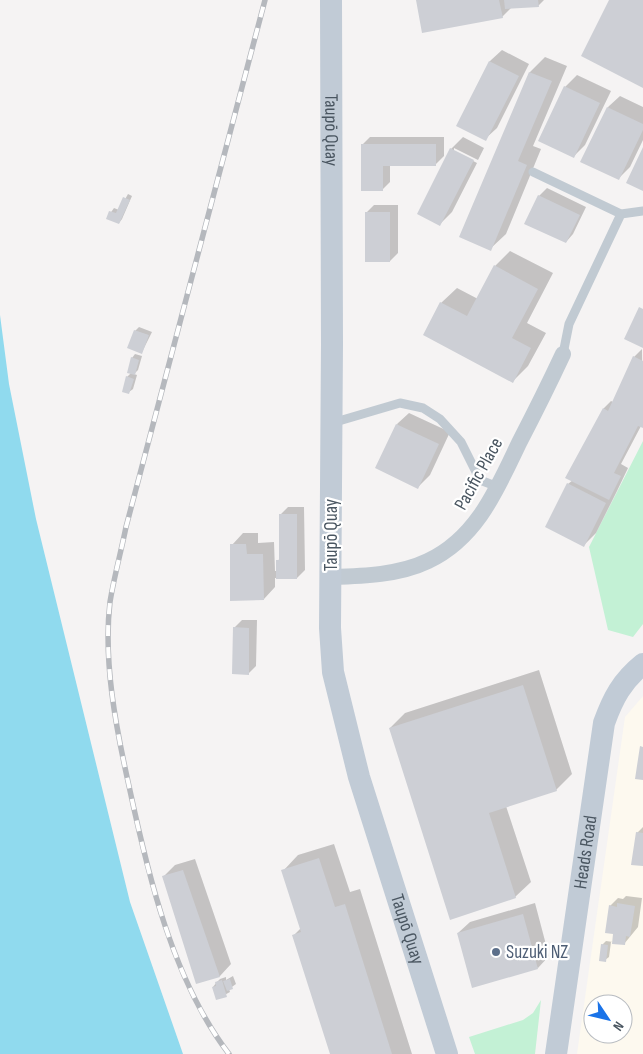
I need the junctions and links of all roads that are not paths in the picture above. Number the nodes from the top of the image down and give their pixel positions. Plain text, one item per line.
1 (331, 0) edge
2 (533, 172) dead end
3 (643, 211) edge
4 (621, 214) junction
5 (564, 354) joint
6 (332, 423) junction
7 (498, 487) junction
8 (331, 577) junction
9 (643, 664) edge
10 (447, 1054) edge
11 (556, 1054) edge

1 - 6 street, Taupō Quay
2 - 4 lane
3 - 4 lane
4 - 5 lane
5 - 7 street, Pacific Place
6 - 7 lane
6 - 8 street, Taupō Quay
7 - 8 street, Pacific Place
8 - 10 street, Taupō Quay
9 - 11 street, Heads Road

